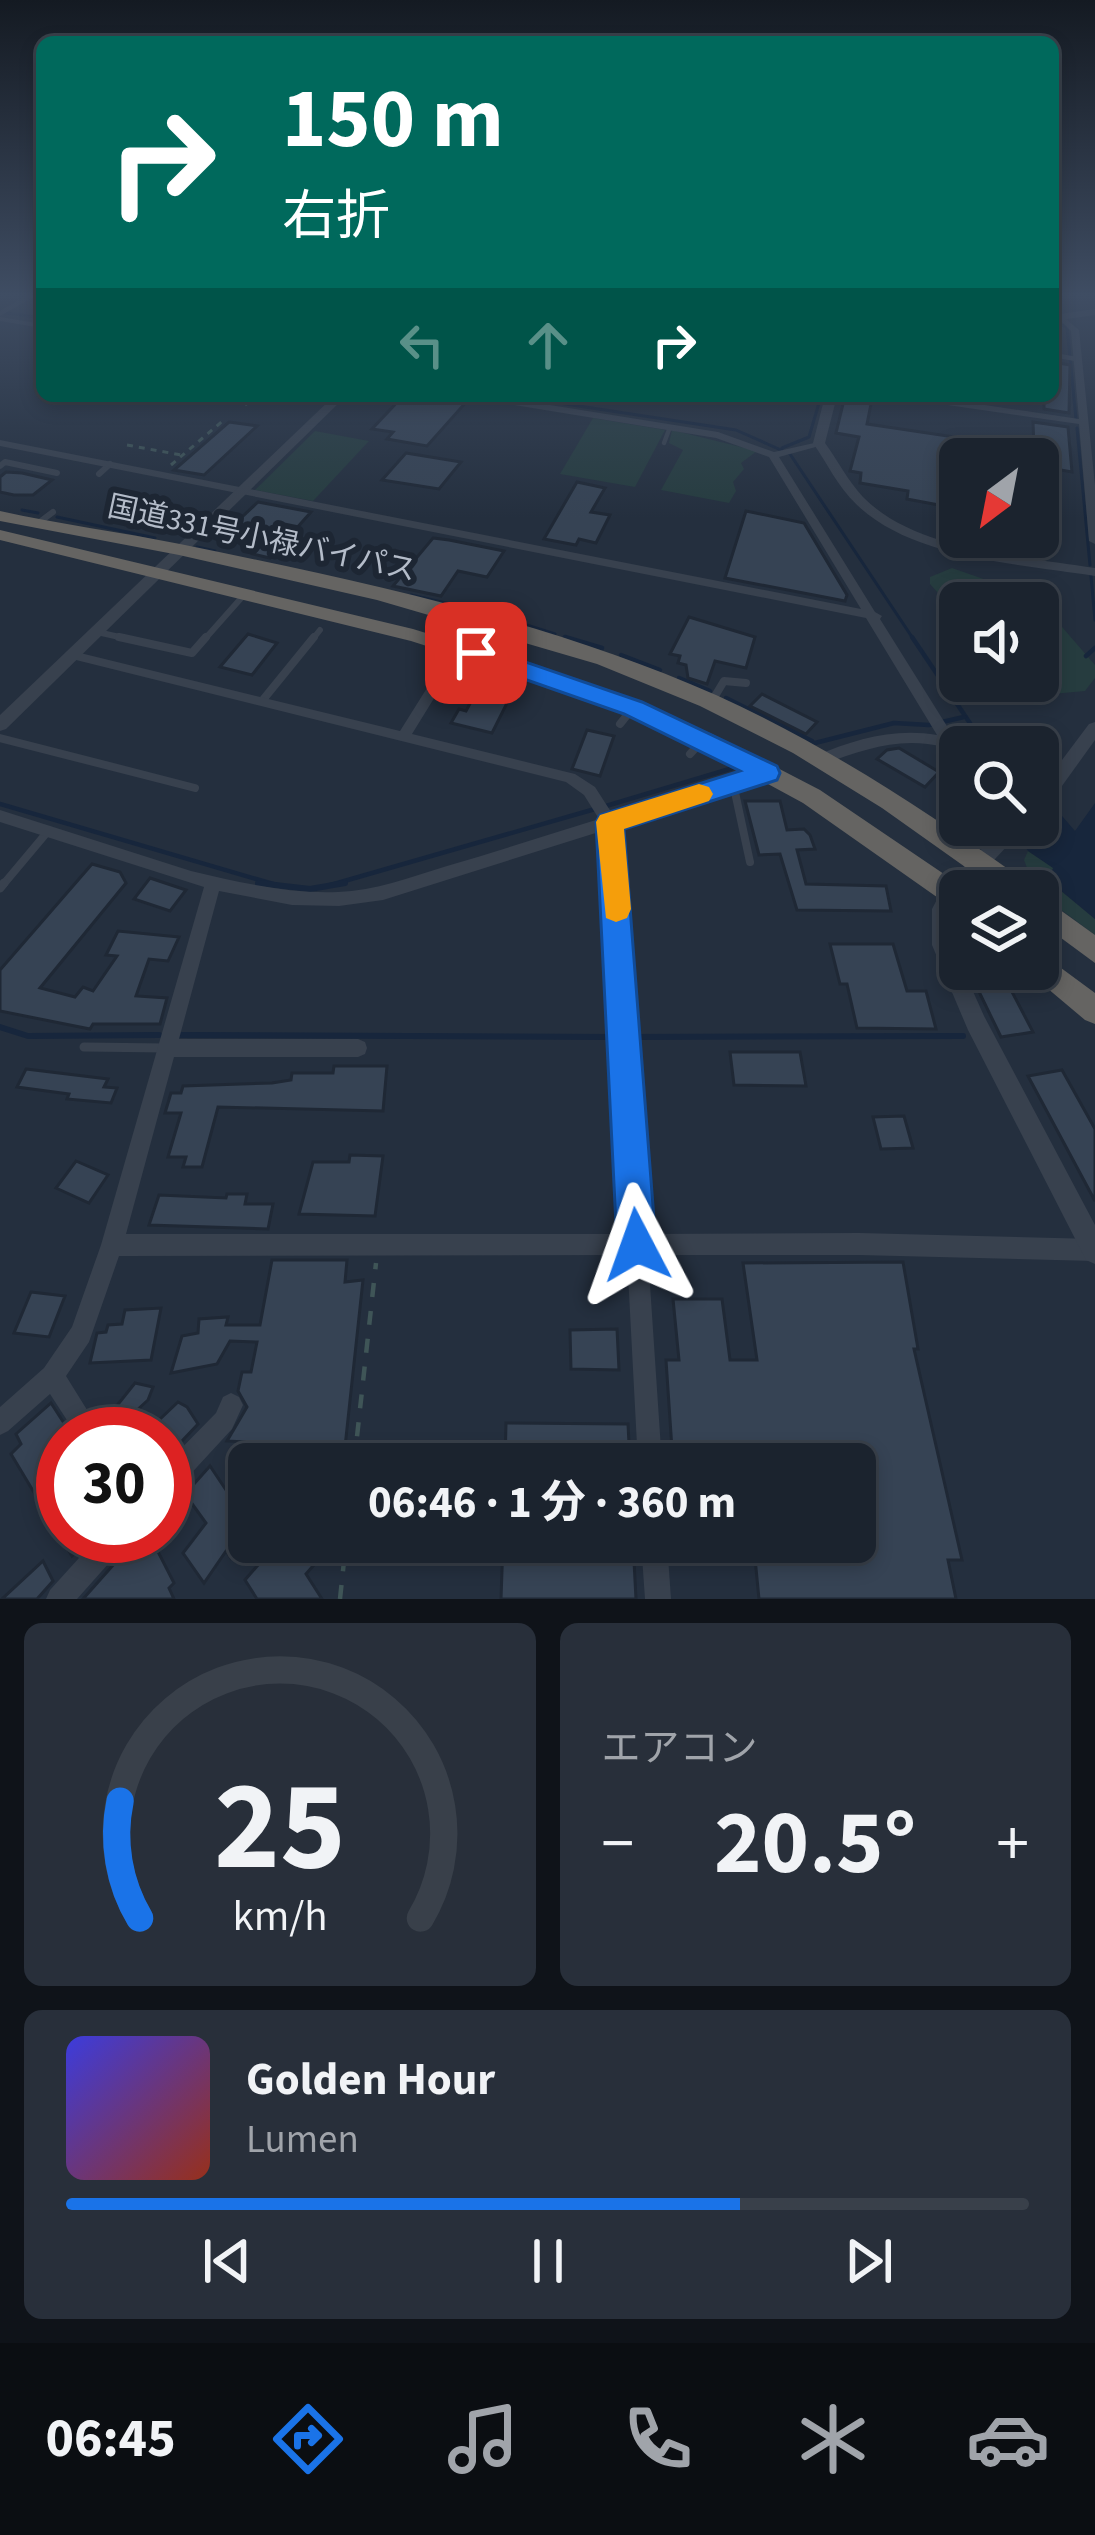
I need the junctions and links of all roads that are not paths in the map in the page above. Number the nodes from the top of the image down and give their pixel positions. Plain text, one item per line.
1 (1075, 369) edge
2 (334, 402) edge
3 (514, 402) edge
4 (829, 402) edge
5 (947, 402) edge
6 (1095, 411) edge
7 (1085, 422) edge
8 (670, 427) junction
9 (0, 443) edge
10 (664, 443) dead end
11 (819, 443) junction
12 (1090, 448) edge
13 (773, 455) junction
14 (110, 464) junction
15 (0, 466) edge
16 (1091, 470) edge
17 (57, 473) dead end
18 (99, 474) dead end
19 (241, 490) junction
20 (53, 512) dead end
21 (0, 516) edge
22 (36, 525) junction
23 (0, 535) edge
24 (1095, 541) edge
25 (180, 550) junction
26 (1095, 572) edge
27 (155, 574) junction
28 (243, 596) junction
29 (876, 616) junction
30 (320, 630) dead end
31 (96, 632) junction
32 (459, 648) junction
33 (72, 656) junction
34 (746, 683) dead end
35 (262, 701) junction
36 (711, 702) junction
37 (0, 725) edge
38 (939, 726) edge
39 (1095, 728) edge
40 (404, 736) junction
41 (0, 738) edge
42 (939, 738) edge
43 (821, 760) junction
44 (767, 773) junction
45 (1059, 779) edge
46 (733, 783) junction
47 (195, 788) dead end
48 (0, 816) edge
49 (609, 820) junction
50 (49, 830) junction
51 (994, 846) edge
52 (978, 861) junction
53 (750, 862) dead end
54 (972, 870) edge
55 (990, 870) edge
56 (214, 881) junction
57 (939, 885) edge
58 (0, 888) edge
59 (1059, 922) edge
60 (1095, 951) edge
61 (1059, 980) edge
62 (962, 990) edge
63 (1095, 1012) edge
64 (84, 1047) dead end
65 (170, 1048) junction
66 (358, 1048) dead end
67 (637, 1245) junction
68 (112, 1246) junction
69 (1095, 1251) edge
70 (52, 1376) junction
71 (231, 1405) dead end
72 (72, 1407) edge
73 (0, 1423) edge
74 (649, 1443) edge
75 (192, 1455) edge
76 (92, 1563) edge
77 (655, 1563) edge
78 (59, 1599) edge
79 (658, 1599) edge

1 - 7 street
2 - 19 street
3 - 8 street
4 - 11 street
5 - 7 street
6 - 7 street
7 - 12 street
8 - 10 lane
8 - 13 street
9 - 14 street
11 - 13 street
11 - 26 street
12 - 16 street
13 - 29 street
14 - 18 lane
14 - 19 street
15 - 17 lane
16 - 24 street
19 - 25 street
19 - 29 street
20 - 22 lane
21 - 22 highway, 国道331号小禄バイパス
22 - 25 highway, 国道331号小禄バイパス
23 - 27 highway, 国道331号小禄バイパス
25 - 27 street
25 - 36 highway, 国道331号小禄バイパス
27 - 28 highway, 国道331号小禄バイパス
27 - 31 street
28 - 31 lane
28 - 32 highway, 国道331号小禄バイパス
29 - 38 street
30 - 35 lane
31 - 33 street
32 - 40 street
32 - 44 highway, 国道331号小禄バイパス
33 - 35 street
33 - 37 street
34 - 36 lane
35 - 40 street
36 - 43 highway, 国道331号小禄バイパス
39 - 45 street
40 - 49 street
41 - 47 lane
42 - 43 street
43 - 52 highway, 国道331号小禄バイパス
44 - 46 street
44 - 57 highway, 国道331号小禄バイパス
46 - 49 street
46 - 53 lane
48 - 50 street
49 - 56 street
49 - 67 street
50 - 56 street
50 - 58 lane
51 - 52 street
52 - 54 street
52 - 55 highway, 国道331号小禄バイパス
56 - 65 street
59 - 60 highway
61 - 63 highway
62 - 69 street
64 - 65 lane
65 - 66 street
65 - 68 street
67 - 68 street
67 - 69 street
67 - 74 street
68 - 70 street
70 - 72 street
70 - 73 street
71 - 75 street
76 - 78 street
77 - 79 street

